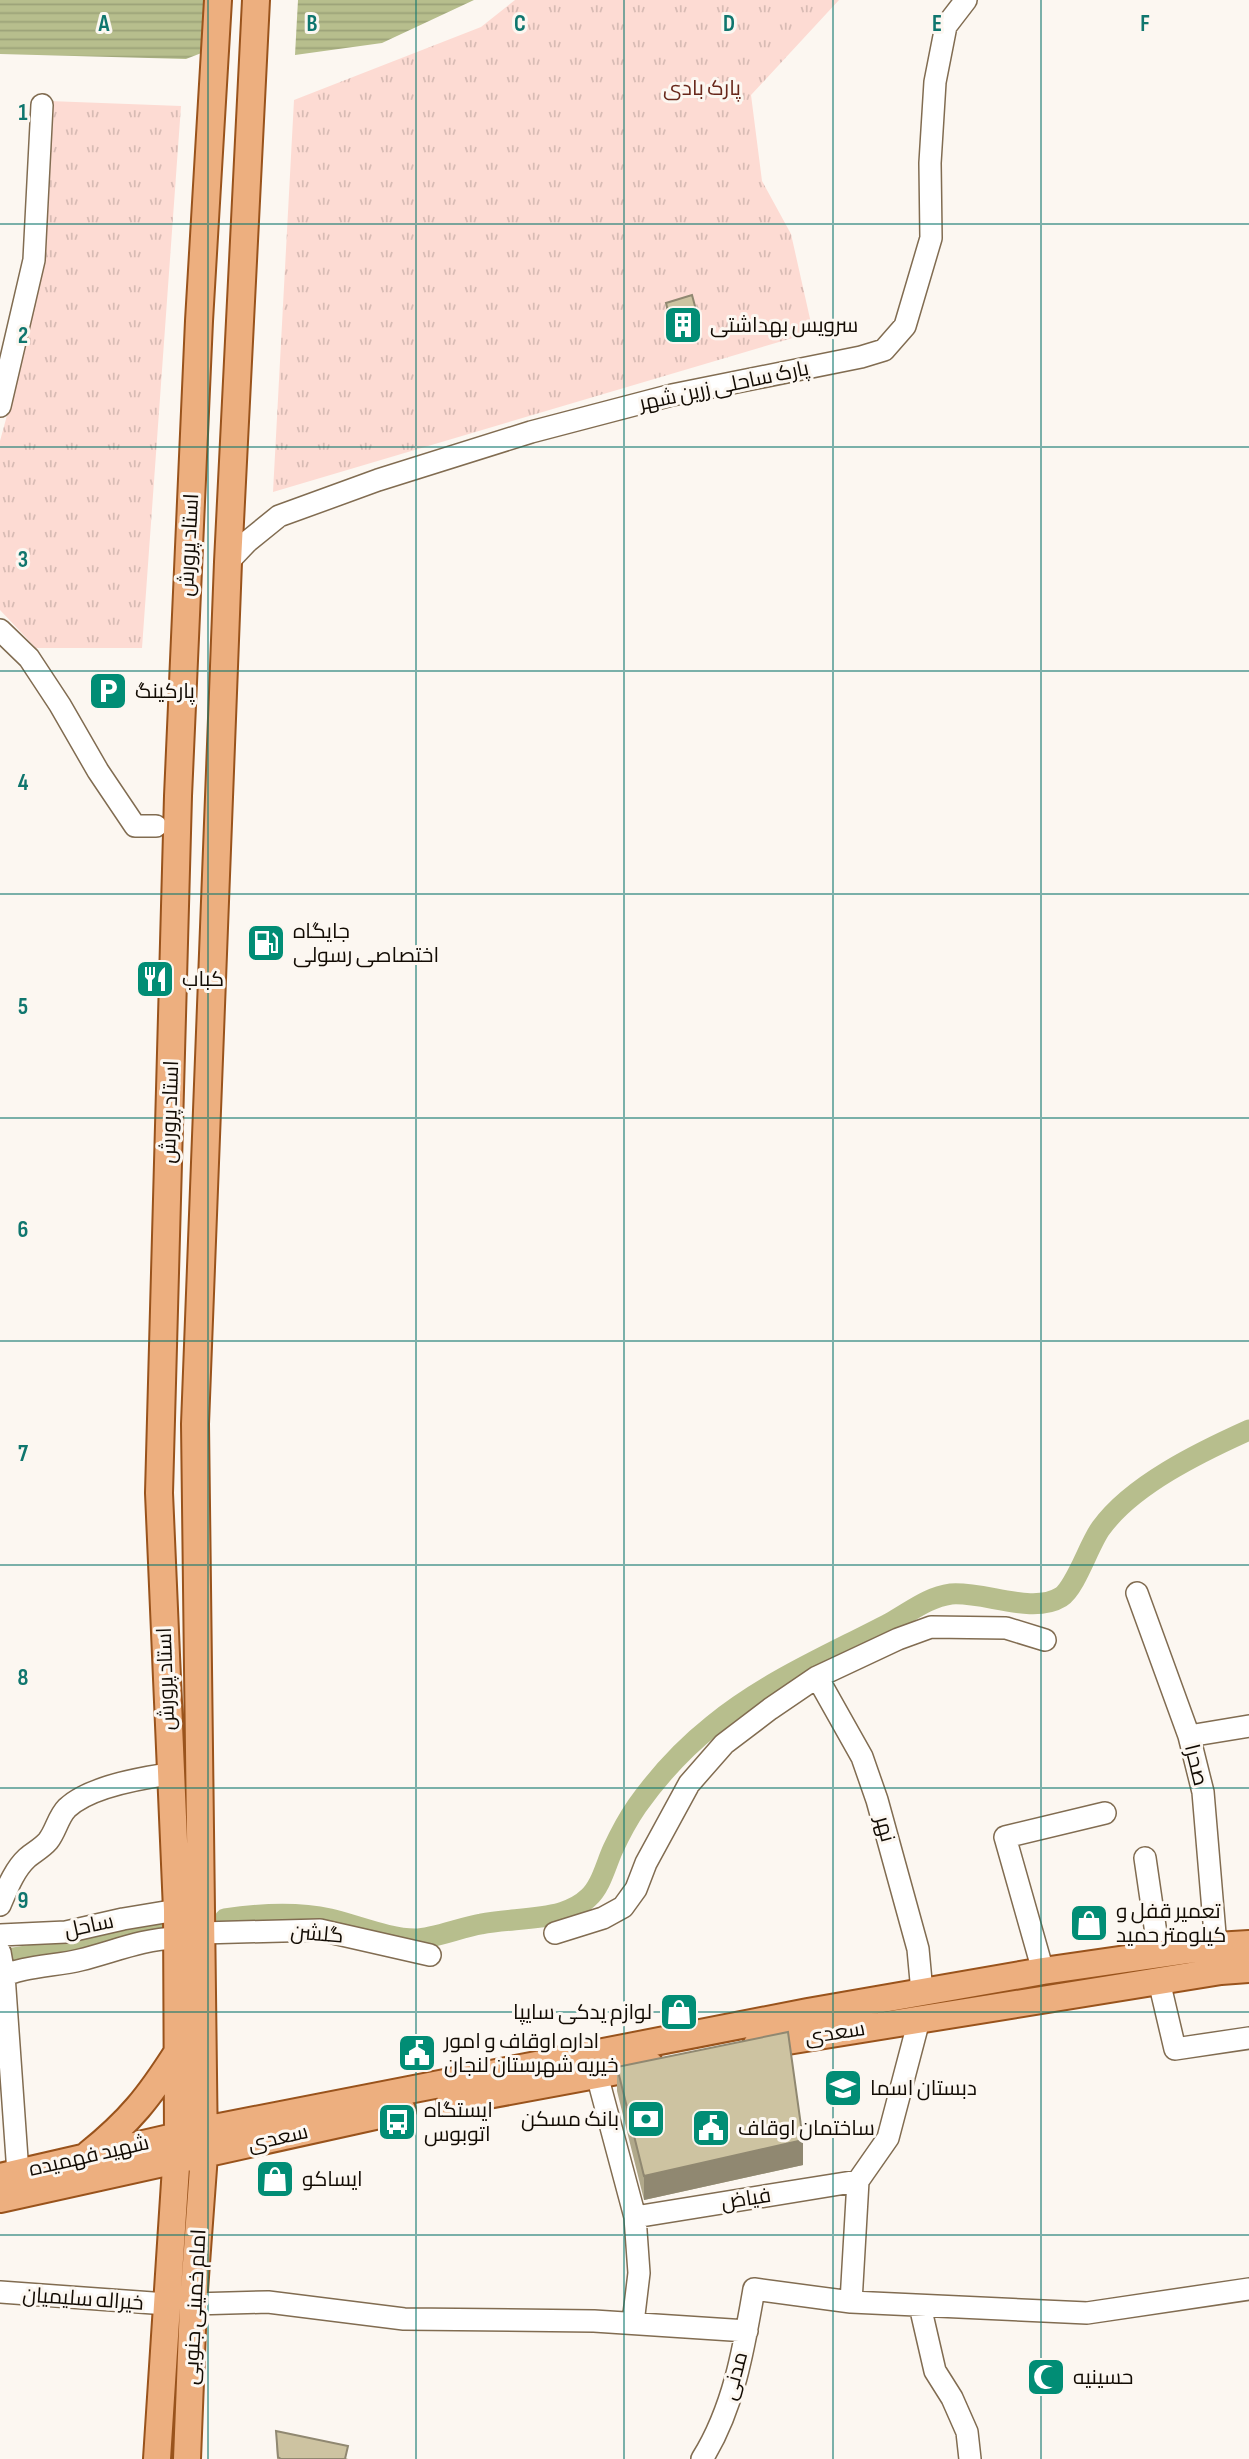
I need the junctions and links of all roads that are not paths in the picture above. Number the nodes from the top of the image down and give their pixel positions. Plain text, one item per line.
1 (218, 0) edge
2 (256, 0) edge
3 (966, 0) edge
4 (42, 106) dead end
5 (199, 321) junction
6 (239, 323) junction
7 (0, 406) edge
8 (228, 562) junction
9 (0, 630) edge
10 (177, 796) junction
11 (156, 826) junction
12 (177, 855) junction
13 (196, 1492) junction
14 (159, 1493) junction
15 (1137, 1593) dead end
16 (1045, 1640) dead end
17 (817, 1677) junction
18 (1249, 1726) edge
19 (1189, 1736) junction
20 (170, 1774) junction
21 (1105, 1814) dead end
22 (1145, 1858) dead end
23 (0, 1905) edge
24 (177, 1910) junction
25 (555, 1933) dead end
26 (0, 1935) edge
27 (188, 1936) junction
28 (1249, 1944) edge
29 (1216, 1946) junction
30 (0, 1951) edge
31 (1158, 1954) junction
32 (430, 1955) dead end
33 (1249, 1969) edge
34 (1043, 1971) junction
35 (2, 1977) edge
36 (1160, 1981) junction
37 (922, 1992) junction
38 (919, 2020) junction
39 (1249, 2038) edge
40 (177, 2053) junction
41 (596, 2064) junction
42 (191, 2146) junction
43 (86, 2157) junction
44 (9, 2175) edge
45 (858, 2180) junction
46 (0, 2199) edge
47 (635, 2217) junction
48 (1249, 2289) edge
49 (0, 2292) edge
50 (851, 2302) junction
51 (167, 2304) junction
52 (193, 2305) junction
53 (920, 2305) junction
54 (633, 2323) junction
55 (747, 2331) junction
56 (157, 2459) edge
57 (187, 2459) edge
58 (702, 2459) edge
59 (970, 2459) edge

1 - 5 main road, استاد پرورش
2 - 6 main road, استاد پرورش
3 - 8 street, پارک ساحلی زرین شهر
4 - 7 street
5 - 6 main road
5 - 10 main road, استاد پرورش
6 - 8 main road, استاد پرورش
8 - 13 main road, استاد پرورش
9 - 11 street
10 - 11 street
10 - 12 main road, استاد پرورش
11 - 12 street
12 - 14 main road, استاد پرورش
13 - 14 main road
13 - 27 main road, استاد پرورش
14 - 20 main road, استاد پرورش
15 - 19 street, صحرا
16 - 17 street
17 - 25 street
17 - 37 street, نهر
18 - 19 street
19 - 29 street, صحرا
20 - 23 street
20 - 24 main road, استاد پرورش
21 - 34 street
22 - 31 street
24 - 26 street, ساحل
24 - 27 main road, استاد پرورش
27 - 32 street, گلشن
27 - 35 street, گلشن
27 - 40 main road, استاد پرورش
27 - 42 main road, استاد پرورش
28 - 29 main road, سعدی
29 - 31 main road, سعدی
30 - 35 street
31 - 34 main road, سعدی
33 - 36 main road, سعدی
34 - 37 main road, سعدی
35 - 44 street
36 - 38 main road, سعدی
36 - 39 street
37 - 38 main road
37 - 41 main road, سعدی
38 - 41 main road, سعدی
38 - 45 street
40 - 42 main road, استاد پرورش
40 - 43 main road
41 - 42 main road, سعدی
41 - 47 street
42 - 43 main road, شهید فهمیده
42 - 46 main road, شهید فهمیده
42 - 51 main road, امام خمینی جنوبی
42 - 52 main road, امام خمینی جنوبی
43 - 44 main road, شهید فهمیده
45 - 47 street, فیاض
45 - 50 street
47 - 54 street
48 - 53 street
49 - 51 street, خیراله سلیمیان
50 - 53 street
50 - 55 street, مدنی
51 - 56 main road, امام خمینی جنوبی
52 - 54 street
52 - 57 main road, امام خمینی جنوبی
53 - 59 street
54 - 55 street
55 - 58 street, مدنی

